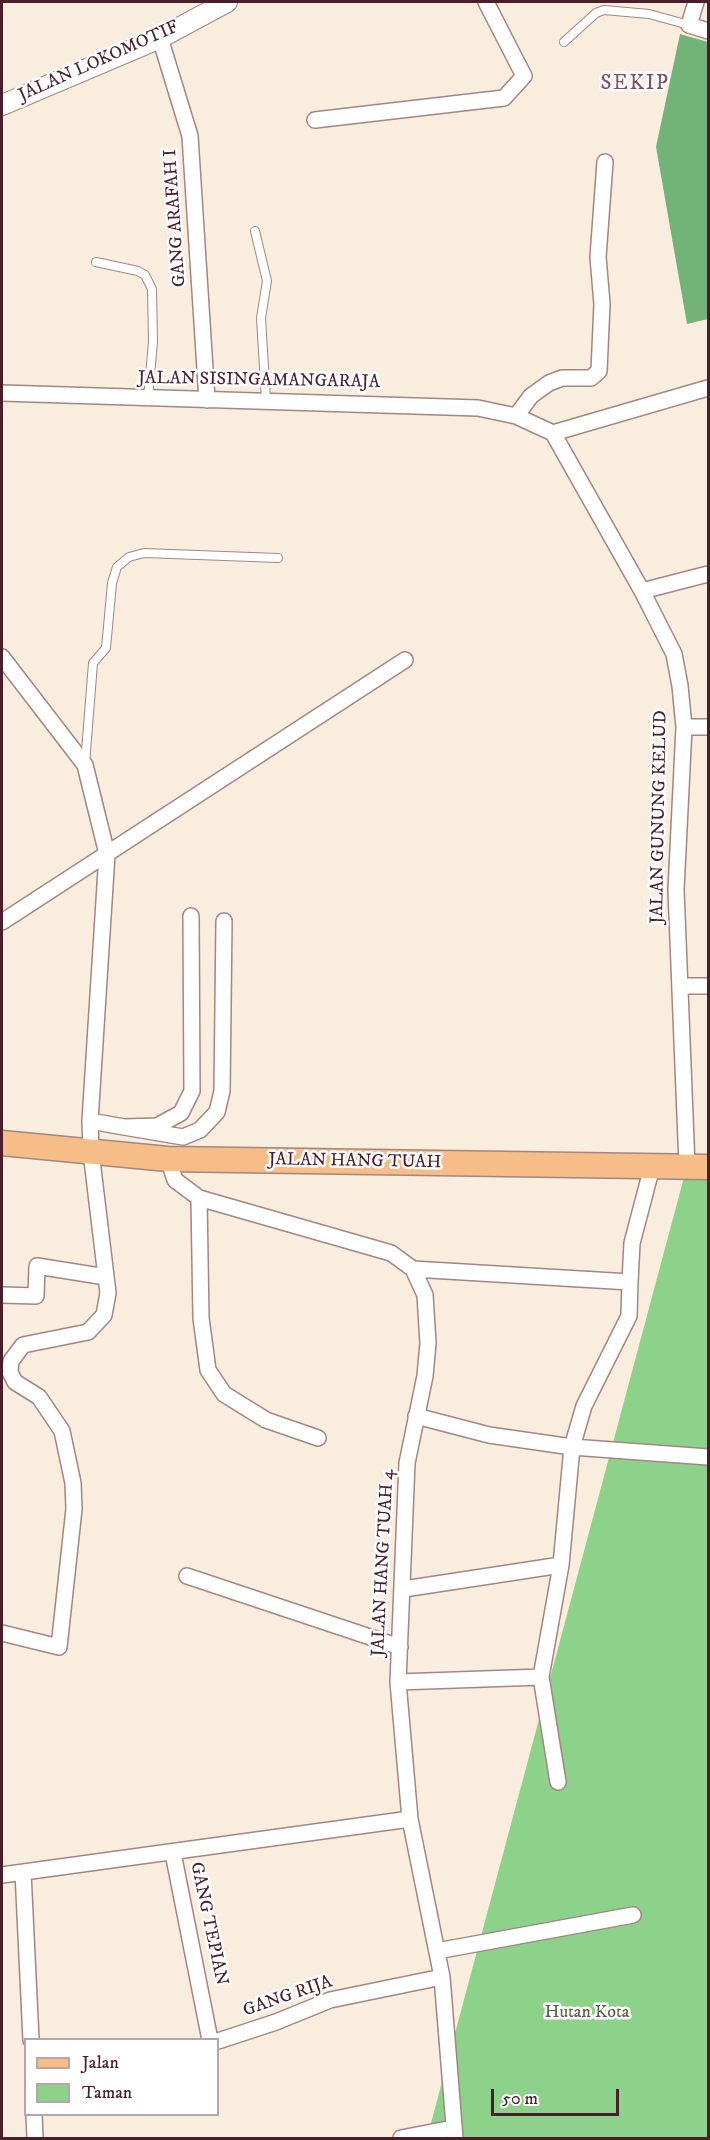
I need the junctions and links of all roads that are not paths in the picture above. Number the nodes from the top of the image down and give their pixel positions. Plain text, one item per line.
1 (227, 2) edge
2 (486, 2) edge
3 (696, 2) edge
4 (689, 25) junction
5 (708, 30) edge
6 (160, 38) junction
7 (564, 42) dead end
8 (2, 105) edge
9 (315, 120) dead end
10 (605, 162) dead end
11 (255, 231) dead end
12 (96, 262) dead end
13 (708, 388) edge
14 (2, 393) edge
15 (148, 398) junction
16 (207, 400) junction
17 (266, 400) junction
18 (516, 416) junction
19 (553, 433) junction
20 (278, 558) dead end
21 (708, 574) edge
22 (642, 591) junction
23 (2, 657) edge
24 (405, 660) dead end
25 (684, 727) junction
26 (708, 727) edge
27 (85, 765) junction
28 (107, 854) junction
29 (191, 916) dead end
30 (224, 921) dead end
31 (2, 922) edge
32 (680, 986) junction
33 (708, 986) edge
34 (90, 1121) junction
35 (124, 1127) junction
36 (2, 1143) edge
37 (91, 1152) junction
38 (168, 1159) junction
39 (698, 1166) edge
40 (652, 1167) junction
41 (199, 1198) junction
42 (413, 1269) junction
43 (106, 1277) junction
44 (630, 1282) junction
45 (2, 1295) edge
46 (416, 1416) junction
47 (318, 1438) dead end
48 (572, 1447) junction
49 (708, 1457) edge
50 (561, 1565) junction
51 (187, 1576) dead end
52 (404, 1588) junction
53 (2, 1634) edge
54 (400, 1647) junction
55 (541, 1677) junction
56 (398, 1682) junction
57 (558, 1782) dead end
58 (410, 1819) junction
59 (173, 1853) junction
60 (23, 1872) junction
61 (2, 1875) edge
62 (633, 1915) dead end
63 (438, 1951) junction
64 (442, 1977) junction
65 (31, 2038) edge
66 (210, 2038) edge
67 (219, 2041) edge
68 (34, 2116) edge
69 (454, 2133) edge
70 (35, 2139) edge
71 (401, 2139) edge

1 - 6 street, JALAN LOKOMOTIF
2 - 9 street
3 - 4 street
4 - 5 street
4 - 7 lane
6 - 8 street, JALAN LOKOMOTIF
6 - 16 street, GANG ARAFAH I
10 - 18 street
11 - 17 lane
12 - 15 lane
13 - 19 street
14 - 15 street, JALAN SISINGAMANGARAJA
15 - 16 street, JALAN SISINGAMANGARAJA
16 - 17 street, JALAN SISINGAMANGARAJA
17 - 18 street, JALAN SISINGAMANGARAJA
18 - 19 street
19 - 22 street, JALAN GUNUNG KELUD
20 - 27 lane
21 - 22 street
22 - 25 street, JALAN GUNUNG KELUD
23 - 27 street
24 - 28 street
25 - 26 street
25 - 32 street, JALAN GUNUNG KELUD
27 - 28 street
28 - 31 street
28 - 34 street
29 - 35 street
30 - 35 street
32 - 33 street
32 - 39 street, JALAN GUNUNG KELUD
34 - 35 street
34 - 37 street
36 - 37 main road, JALAN HANG TUAH
37 - 38 main road, JALAN HANG TUAH
37 - 43 street
38 - 40 main road, JALAN HANG TUAH
38 - 41 street
39 - 40 main road, JALAN HANG TUAH
40 - 44 street
41 - 42 street
41 - 47 street
42 - 44 street
42 - 46 street, JALAN HANG TUAH 4
43 - 45 street
43 - 53 street
44 - 48 street
46 - 48 street
46 - 52 street, JALAN HANG TUAH 4
48 - 49 street
48 - 50 street
50 - 52 street
50 - 55 street
51 - 54 street
52 - 54 street, JALAN HANG TUAH 4
54 - 56 street, JALAN HANG TUAH 4
55 - 56 street
55 - 57 street
56 - 58 street, JALAN HANG TUAH 4
58 - 59 street
58 - 63 street, JALAN HANG TUAH 4
59 - 60 street
59 - 66 street, GANG TEPIAN
60 - 61 street
60 - 65 street
62 - 63 street
63 - 64 street, JALAN HANG TUAH 4
64 - 67 street, GANG RIJA
64 - 69 street, JALAN HANG TUAH 4
68 - 70 street
69 - 71 street

